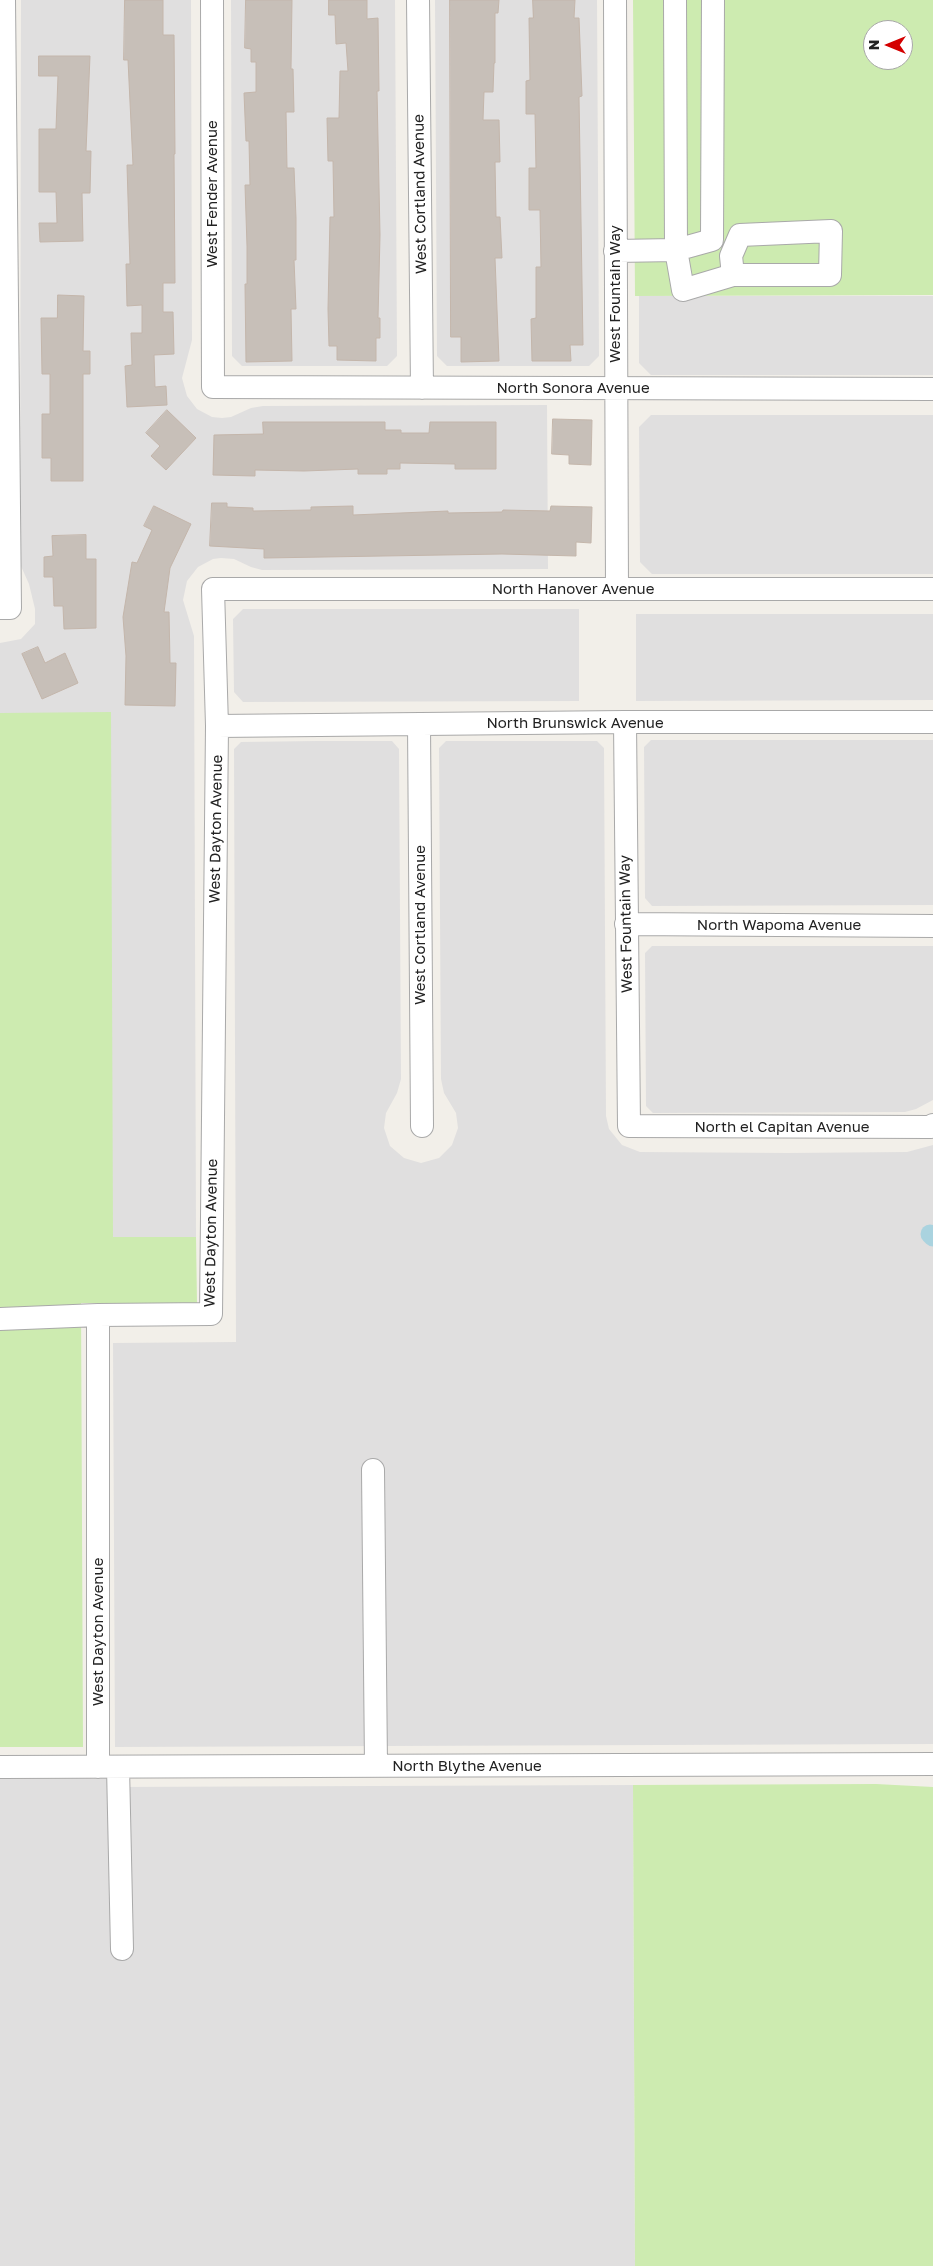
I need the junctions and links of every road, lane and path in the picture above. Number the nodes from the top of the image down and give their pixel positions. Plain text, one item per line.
1 (4, 0) edge
2 (212, 0) edge
3 (418, 0) edge
4 (615, 0) edge
5 (674, 0) edge
6 (713, 0) edge
7 (676, 250) junction
8 (615, 251) junction
9 (733, 275) dead end
10 (213, 387) joint
11 (422, 388) junction
12 (615, 388) junction
13 (933, 389) edge
14 (4, 410) edge
15 (213, 589) joint
16 (617, 589) junction
17 (933, 589) edge
18 (5, 608) edge
19 (625, 722) junction
20 (933, 722) edge
21 (419, 724) junction
22 (217, 726) junction
23 (626, 924) junction
24 (933, 926) edge
25 (422, 1126) dead end
26 (629, 1126) joint
27 (933, 1126) edge
28 (98, 1315) junction
29 (0, 1319) edge
30 (372, 1470) dead end
31 (933, 1764) edge
32 (376, 1766) junction
33 (0, 1767) edge
34 (108, 1767) junction
35 (122, 1949) dead end

1 - 14 street
2 - 10 street, West Fender Avenue
3 - 11 street, West Cortland Avenue
4 - 8 street, West Fountain Way
5 - 7 street
6 - 7 street
7 - 8 street
7 - 9 street
8 - 12 street, West Fountain Way
10 - 11 street, North Sonora Avenue
11 - 12 street, North Sonora Avenue
12 - 13 street, North Sonora Avenue
12 - 16 street, West Fountain Way
14 - 18 street
15 - 16 street, North Hanover Avenue
15 - 22 street, West Dayton Avenue
16 - 17 street, North Hanover Avenue
19 - 20 street, North Brunswick Avenue
19 - 21 street, North Brunswick Avenue
19 - 23 street, West Fountain Way
21 - 22 street, North Brunswick Avenue
21 - 25 street, West Cortland Avenue
22 - 28 street, West Dayton Avenue
23 - 24 street, North Wapoma Avenue
23 - 26 street, West Fountain Way
26 - 27 street, North el Capitan Avenue
28 - 29 street
28 - 34 street, West Dayton Avenue
30 - 32 street
31 - 32 street, North Blythe Avenue
32 - 34 street, North Blythe Avenue
33 - 34 street, North Blythe Avenue
34 - 35 street, West Dayton Avenue

